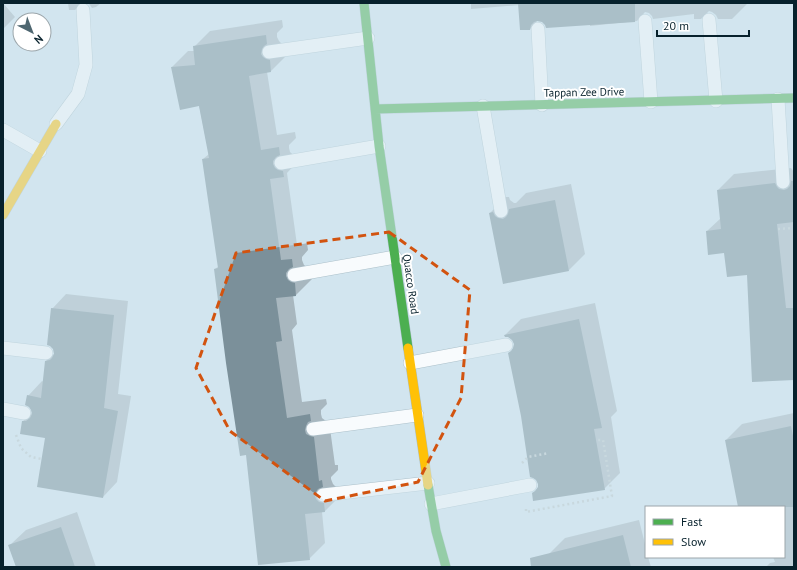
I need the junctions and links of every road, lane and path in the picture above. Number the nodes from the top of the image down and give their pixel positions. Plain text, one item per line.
1 (364, 3) edge
2 (82, 10) dead end
3 (709, 20) dead end
4 (645, 21) dead end
5 (538, 29) dead end
6 (368, 38) junction
7 (268, 52) dead end
8 (794, 98) edge
9 (778, 99) junction
10 (716, 100) junction
11 (652, 102) junction
12 (542, 105) junction
13 (483, 106) junction
14 (375, 109) junction
15 (56, 124) joint
16 (3, 130) edge
17 (379, 146) junction
18 (40, 151) junction
19 (282, 163) dead end
20 (783, 182) dead end
21 (4, 210) edge
22 (501, 211) dead end
23 (794, 228) edge
24 (778, 229) dead end
25 (395, 257) junction
26 (294, 275) dead end
27 (506, 345) dead end
28 (3, 348) edge
29 (46, 353) dead end
30 (410, 364) junction
31 (3, 409) edge
32 (20, 413) joint
33 (417, 415) junction
34 (313, 429) dead end
35 (596, 440) dead end
36 (42, 459) dead end
37 (428, 483) junction
38 (526, 486) joint
39 (323, 495) dead end
40 (431, 504) junction
41 (446, 567) edge

1 - 6 street, Quacco Road
2 - 15 lane
3 - 10 lane
4 - 11 lane
5 - 12 lane
6 - 7 lane
6 - 14 street, Quacco Road
8 - 9 street, Tappan Zee Drive
9 - 10 street, Tappan Zee Drive
9 - 20 lane
10 - 11 street, Tappan Zee Drive
11 - 12 street, Tappan Zee Drive
12 - 13 street, Tappan Zee Drive
13 - 14 street, Tappan Zee Drive
13 - 22 lane
14 - 17 street, Quacco Road
15 - 18 street
16 - 18 lane
17 - 19 lane
17 - 25 street, Quacco Road
18 - 21 street
23 - 24 path
25 - 26 lane
25 - 30 street, Quacco Road
27 - 30 lane
28 - 29 lane
30 - 33 street, Quacco Road
31 - 32 lane
32 - 36 path
33 - 34 lane
33 - 37 street, Quacco Road
35 - 38 path
37 - 39 lane
37 - 40 street, Quacco Road
38 - 40 lane
40 - 41 street, Quacco Road

